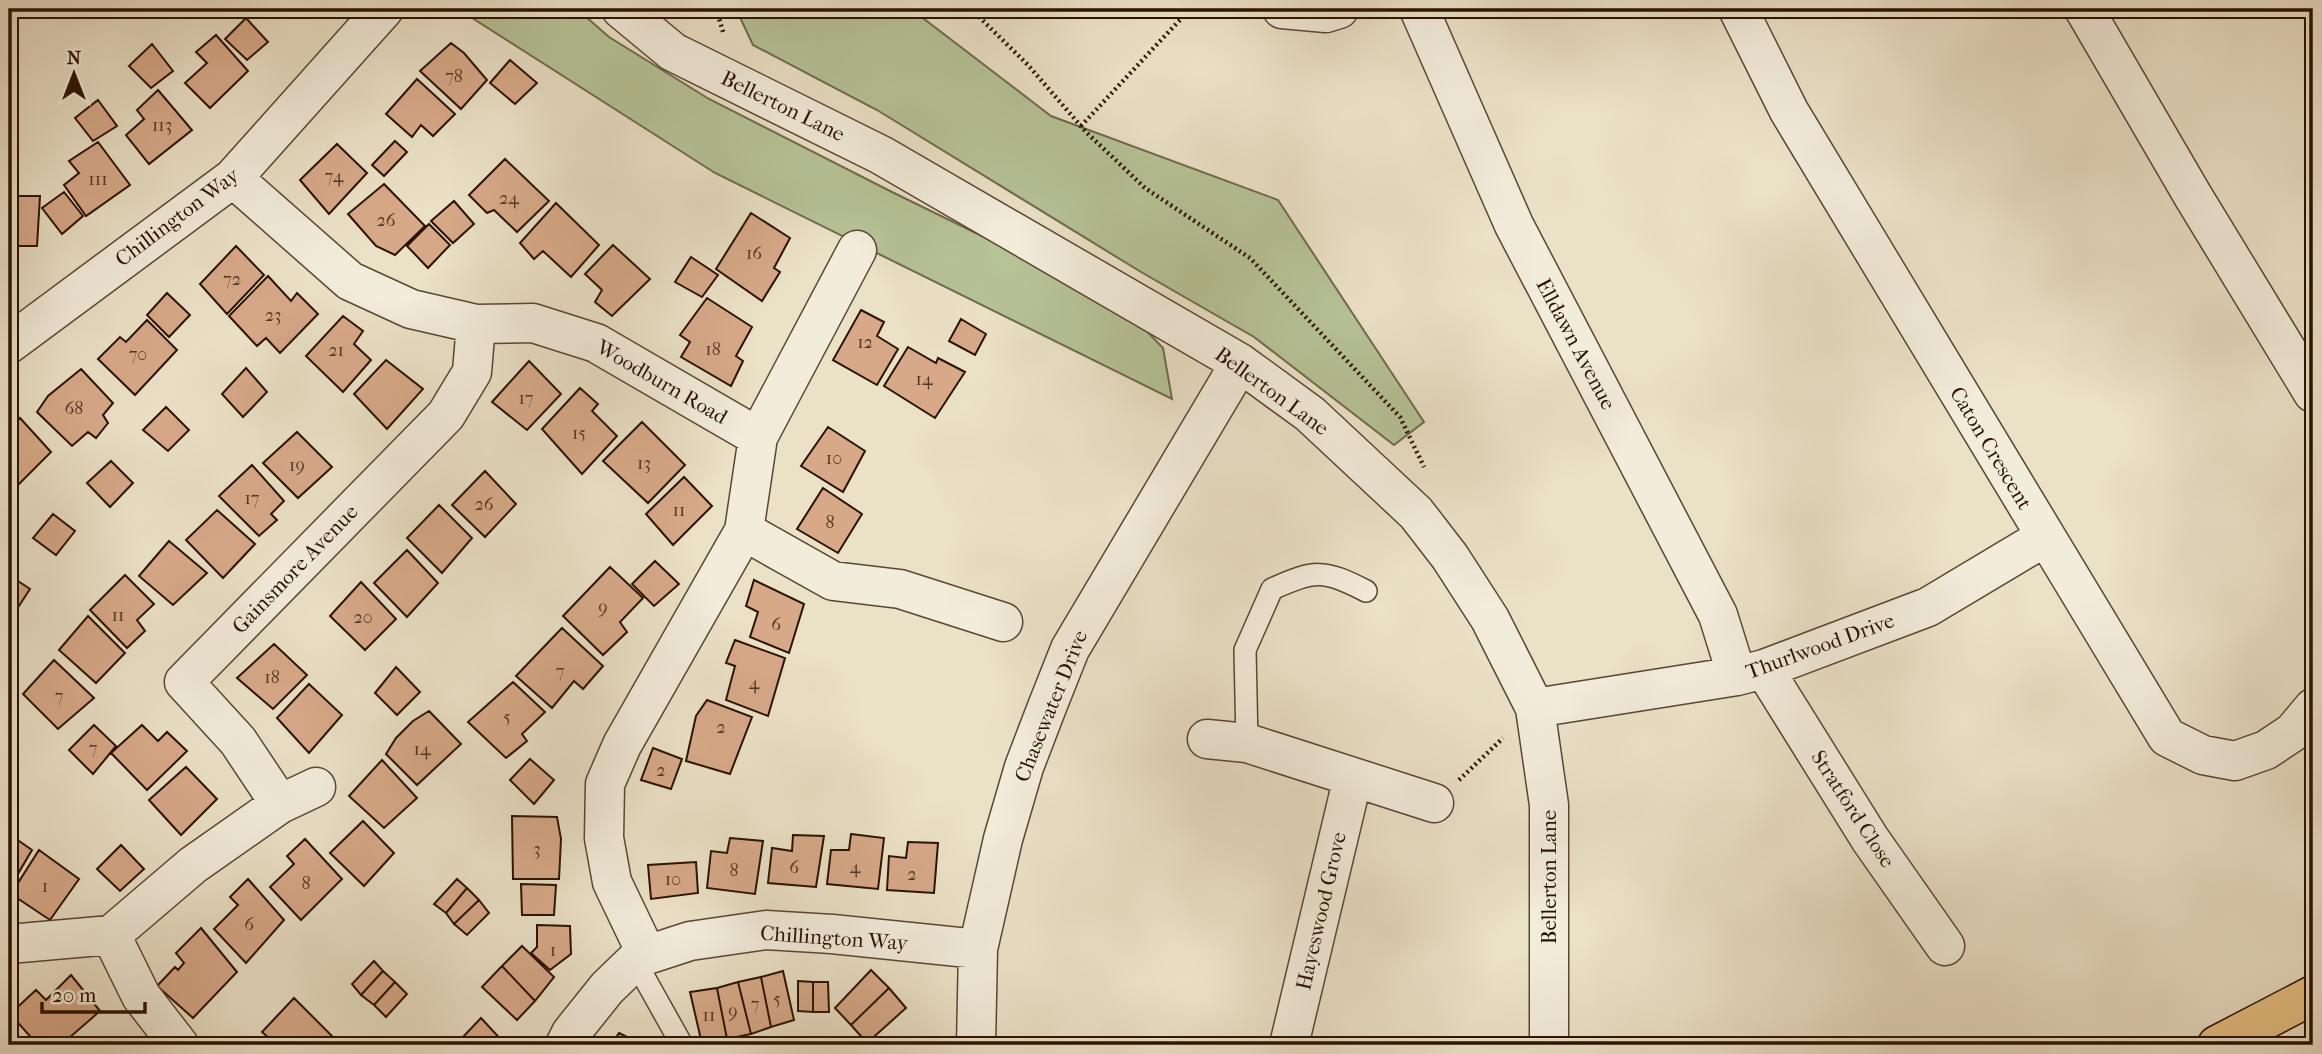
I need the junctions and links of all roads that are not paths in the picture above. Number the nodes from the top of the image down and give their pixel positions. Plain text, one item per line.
1 (384, 9) edge
2 (621, 9) edge
3 (1282, 9) edge
4 (1339, 9) edge
5 (1419, 9) edge
6 (1738, 9) edge
7 (2084, 9) edge
8 (233, 178) junction
9 (857, 250) dead end
10 (476, 324) junction
11 (12, 334) edge
12 (1240, 363) junction
13 (2313, 393) edge
14 (758, 437) junction
15 (744, 531) junction
16 (2045, 537) junction
17 (1366, 591) dead end
18 (1003, 622) dead end
19 (1751, 673) junction
20 (1535, 708) junction
21 (2313, 709) edge
22 (1207, 738) dead end
23 (1247, 743) junction
24 (1353, 777) junction
25 (316, 787) dead end
26 (1434, 803) road end
27 (280, 804) junction
28 (111, 935) junction
29 (9, 944) edge
30 (1945, 946) dead end
31 (978, 949) junction
32 (641, 958) junction
33 (2313, 995) edge
34 (177, 1044) edge
35 (565, 1045) edge
36 (682, 1045) edge
37 (976, 1045) edge
38 (1289, 1045) edge
39 (1549, 1045) edge
40 (2217, 1045) edge

1 - 8 street, Chillington Way
2 - 12 street, Bellerton Lane
3 - 4 street
5 - 19 street, Elldawn Avenue
6 - 16 street, Caton Crescent
7 - 13 street
8 - 10 street, Woodburn Road
8 - 11 street, Chillington Way
9 - 14 street
10 - 14 street, Woodburn Road
10 - 27 street, Gainsmore Avenue
12 - 20 street, Bellerton Lane
12 - 31 street, Chasewater Drive
14 - 15 street
15 - 18 street
15 - 32 street
16 - 19 street, Thurlwood Drive
16 - 21 street, Caton Crescent
17 - 23 lane
19 - 20 street, Thurlwood Drive
19 - 30 street, Stratford Close
20 - 39 street, Bellerton Lane
22 - 23 street
23 - 24 street
24 - 26 street
24 - 38 street, Hayeswood Grove
25 - 27 street
27 - 28 street
28 - 29 street
28 - 34 street
31 - 32 street, Chillington Way
31 - 37 street, Chasewater Drive
32 - 35 street, Chillington Way
32 - 36 lane
33 - 40 highway

